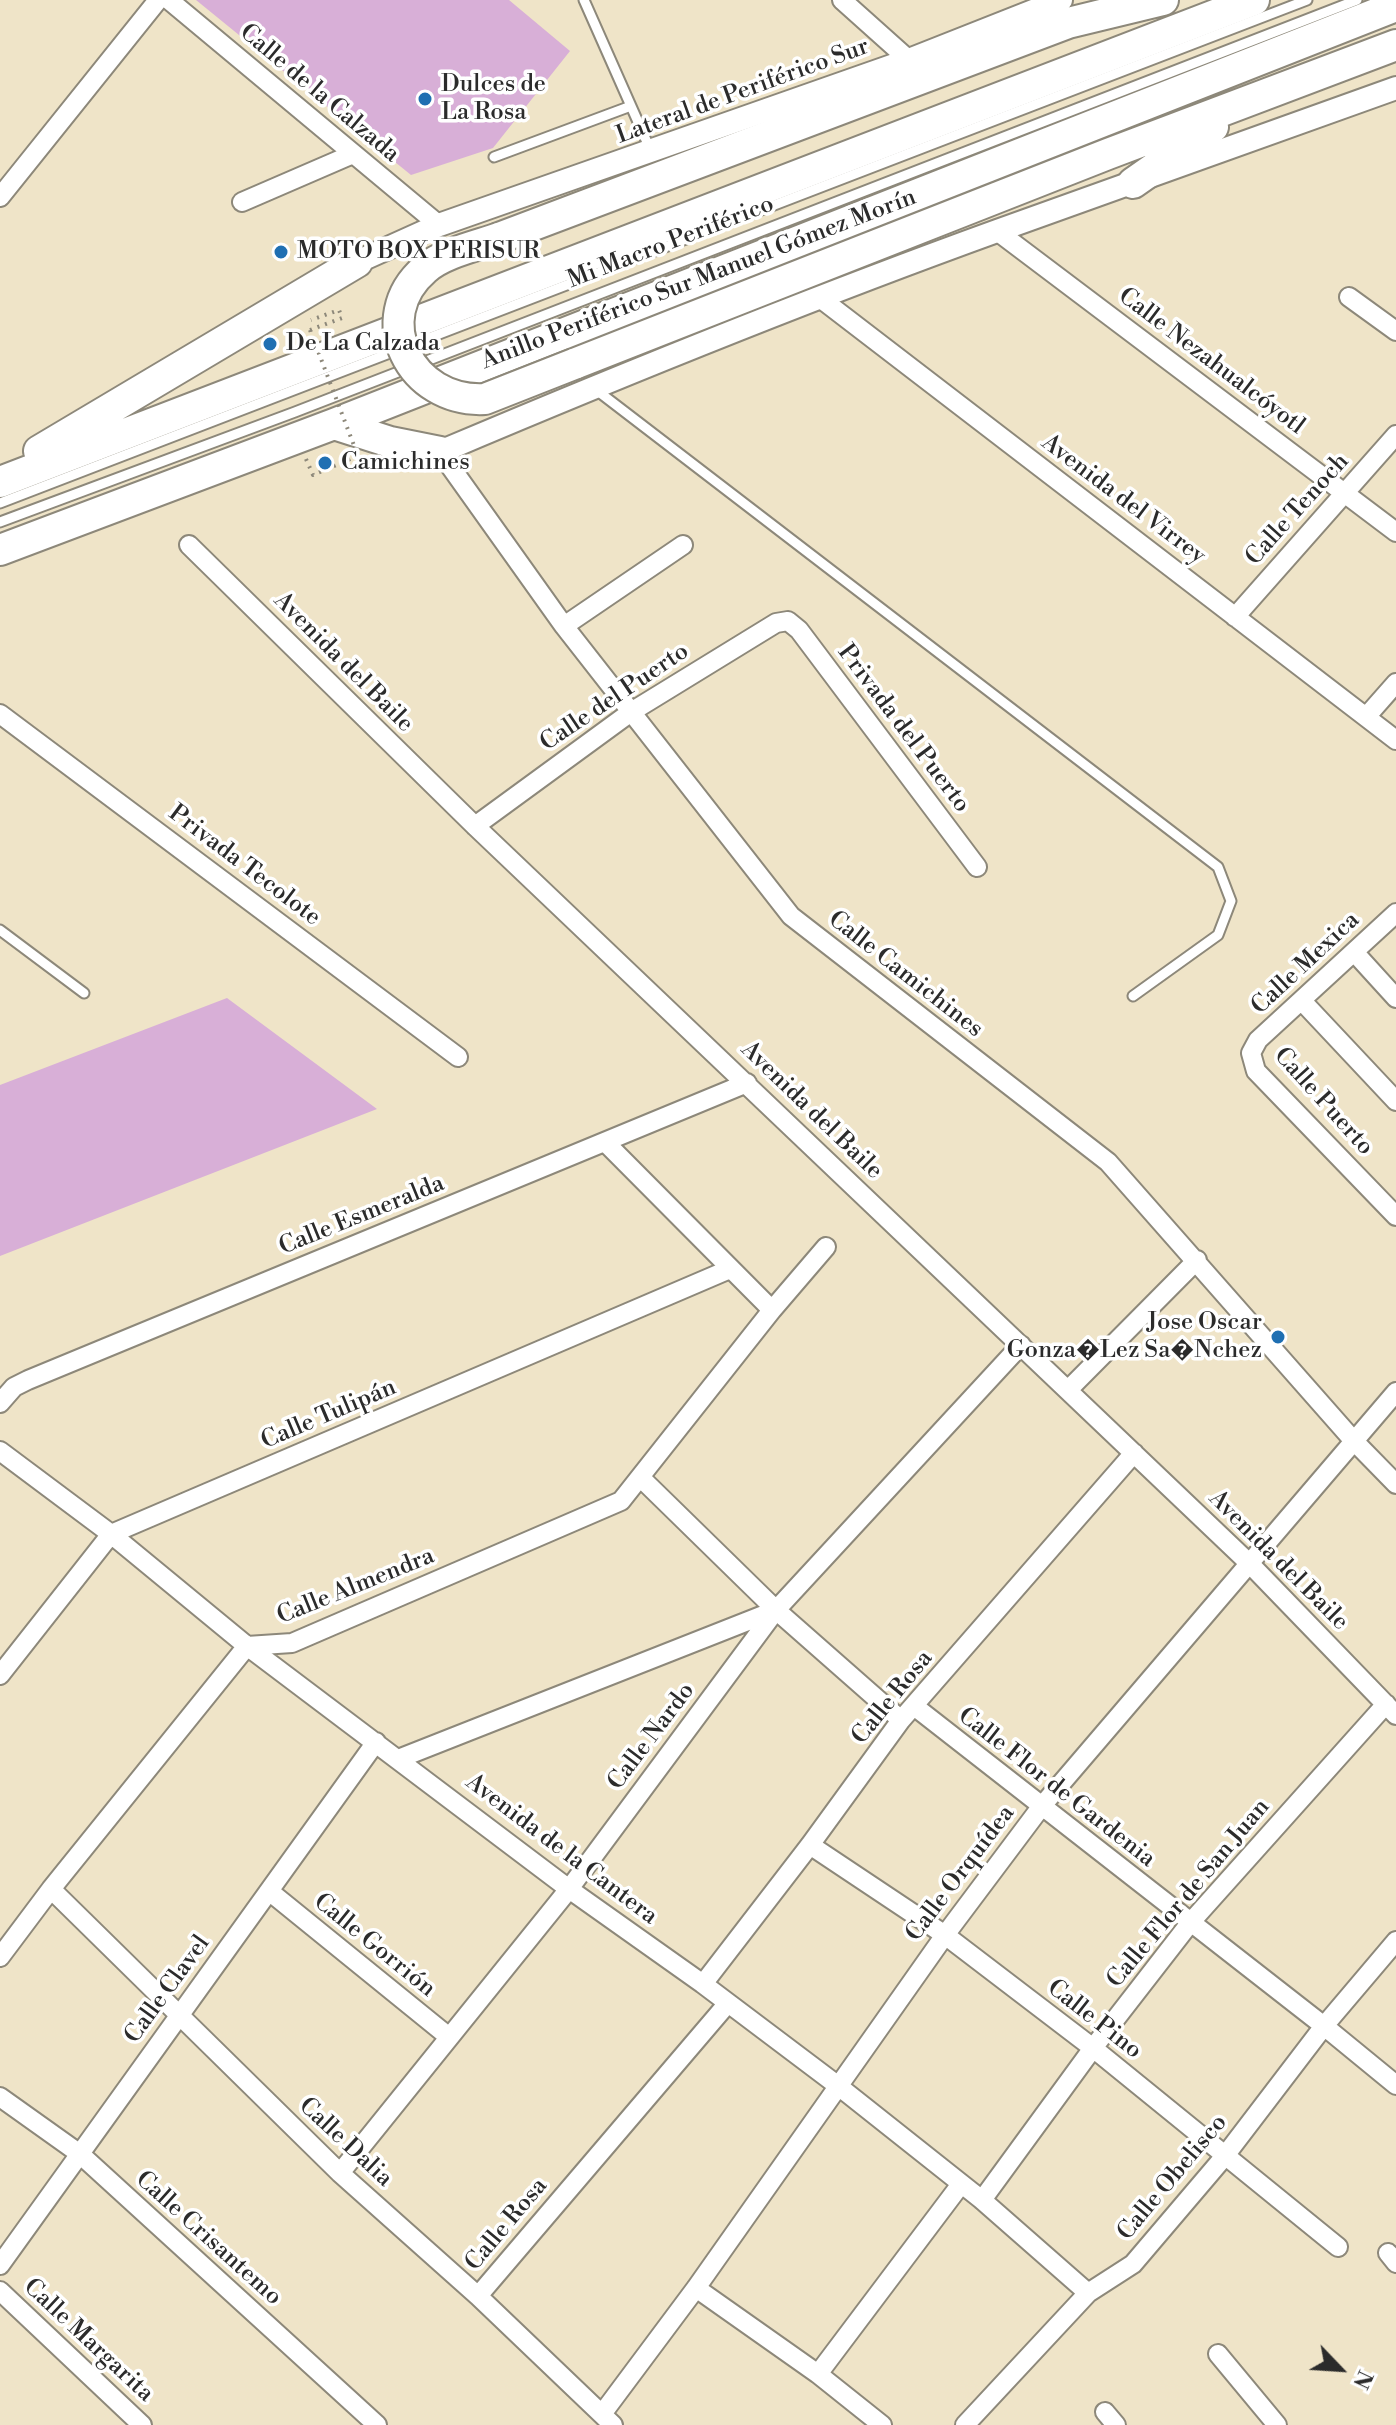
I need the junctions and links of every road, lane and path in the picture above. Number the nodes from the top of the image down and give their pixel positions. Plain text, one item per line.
1 (158, 0) edge
2 (169, 0) edge
3 (584, 0) edge
4 (842, 0) edge
5 (1061, 0) edge
6 (1163, 0) edge
7 (1254, 0) edge
8 (1307, 0) edge
9 (1357, 0) edge
10 (1396, 6) edge
11 (1396, 45) edge
12 (909, 60) junction
13 (1396, 88) edge
14 (1250, 101) junction
15 (631, 106) junction
16 (651, 152) junction
17 (353, 154) junction
18 (494, 157) dead end
19 (6, 176) edge
20 (1133, 183) junction
21 (0, 197) edge
22 (242, 202) dead end
23 (439, 225) junction
24 (997, 231) junction
25 (357, 262) joint
26 (1349, 297) dead end
27 (820, 298) junction
28 (310, 321) dead end
29 (1396, 331) edge
30 (583, 376) junction
31 (334, 424) junction
32 (1396, 435) edge
33 (298, 438) junction
34 (440, 452) junction
35 (0, 474) edge
36 (0, 482) edge
37 (1345, 493) junction
38 (0, 503) edge
39 (0, 522) edge
40 (1396, 532) edge
41 (189, 545) dead end
42 (683, 545) dead end
43 (0, 550) edge
44 (1235, 617) junction
45 (788, 621) joint
46 (564, 626) junction
47 (1396, 683) edge
48 (631, 712) junction
49 (0, 714) edge
50 (1366, 717) junction
51 (1396, 740) edge
52 (475, 826) junction
53 (977, 867) dead end
54 (1396, 913) edge
55 (0, 930) edge
56 (1355, 953) junction
57 (84, 993) dead end
58 (1133, 996) dead end
59 (1396, 998) edge
60 (1302, 1001) junction
61 (1251, 1053) joint
62 (458, 1057) dead end
63 (747, 1083) junction
64 (1396, 1101) edge
65 (605, 1142) junction
66 (1396, 1216) edge
67 (826, 1247) dead end
68 (1197, 1260) junction
69 (730, 1269) junction
70 (772, 1310) junction
71 (1021, 1345) junction
72 (1068, 1390) junction
73 (1396, 1392) edge
74 (0, 1403) edge
75 (1353, 1440) junction
76 (0, 1451) edge
77 (1134, 1453) junction
78 (641, 1478) junction
79 (1396, 1484) edge
80 (111, 1534) junction
81 (1250, 1564) junction
82 (776, 1610) junction
83 (247, 1646) junction
84 (0, 1675) edge
85 (1391, 1710) edge
86 (908, 1713) junction
87 (376, 1742) junction
88 (398, 1759) junction
89 (1041, 1807) junction
90 (810, 1845) junction
91 (51, 1889) junction
92 (569, 1889) junction
93 (269, 1891) junction
94 (1190, 1923) junction
95 (945, 1935) junction
96 (1396, 1941) edge
97 (0, 1957) edge
98 (703, 1984) junction
99 (728, 2003) junction
100 (179, 2016) junction
101 (1324, 2026) junction
102 (449, 2037) junction
103 (1093, 2048) junction
104 (837, 2085) junction
105 (1396, 2085) edge
106 (0, 2097) edge
107 (80, 2154) junction
108 (1224, 2157) junction
109 (340, 2173) junction
110 (961, 2184) junction
111 (982, 2200) junction
112 (1338, 2247) dead end
113 (0, 2265) edge
114 (696, 2288) junction
115 (0, 2291) edge
116 (1088, 2293) junction
117 (478, 2296) junction
118 (1218, 2354) dead end
119 (818, 2374) junction
120 (608, 2420) edge
121 (142, 2425) edge
122 (377, 2425) edge
123 (882, 2425) edge
124 (965, 2425) edge
125 (1277, 2425) edge

1 - 19 street
2 - 17 street, Calle de la Calzada
3 - 15 lane
4 - 12 street
5 - 12 street, Lateral de Periférico Sur
6 - 30 highway, bridge
7 - 36 highway
8 - 38 lane, Mi Macro Periférico
9 - 39 lane, Mi Macro Periférico
10 - 31 highway, Anillo Periférico Sur Manuel Gómez Morín
11 - 14 highway
12 - 16 street, Lateral de Periférico Sur
13 - 20 street
14 - 20 highway
14 - 30 highway
15 - 16 lane
15 - 18 lane
16 - 23 street, Lateral de Periférico Sur
17 - 22 street
17 - 23 street, Calle de la Calzada
19 - 21 street
20 - 24 street
23 - 25 street, Lateral de Periférico Sur
24 - 27 street
24 - 37 street, Calle Nezahualcóyotl
25 - 35 highway
26 - 29 street
27 - 30 street
27 - 44 street, Avenida del Virrey
28 - 33 path, bridge
30 - 34 street
30 - 58 lane
31 - 33 highway, Anillo Periférico Sur Manuel Gómez Morín
31 - 34 highway
32 - 37 street, Calle Tenoch
33 - 43 highway, Anillo Periférico Sur Manuel Gómez Morín
34 - 46 street, Calle Camichines
37 - 40 street, Calle Nezahualcóyotl
37 - 44 street, Calle Tenoch
41 - 52 street, Avenida del Baile
42 - 46 street
44 - 50 street, Avenida del Virrey
45 - 48 street, Calle del Puerto
45 - 53 street, Privada del Puerto
46 - 48 street, Calle Camichines
47 - 50 street
48 - 52 street, Calle del Puerto
48 - 68 street, Calle Camichines
49 - 62 street, Privada Tecolote
50 - 51 street, Avenida del Virrey
52 - 63 street, Avenida del Baile
54 - 56 street, Calle Mexica
55 - 57 lane
56 - 59 street
56 - 60 street, Calle Mexica
60 - 61 street, Calle Mexica
60 - 64 street
61 - 66 street, Calle Puerto
63 - 65 street, Calle Esmeralda
63 - 71 street, Avenida del Baile
65 - 69 street
65 - 74 street, Calle Esmeralda
67 - 70 street, Calle Almendra
68 - 72 street
68 - 75 street, Calle Camichines
69 - 70 street
69 - 80 street, Calle Tulipán
70 - 78 street, Calle Almendra
71 - 72 street, Avenida del Baile
71 - 82 street, Calle Nardo
72 - 77 street, Avenida del Baile
73 - 75 street, Calle Orquídea
75 - 79 street, Calle Camichines
75 - 81 street, Calle Orquídea
76 - 80 street, Avenida de la Cantera
77 - 81 street, Avenida del Baile
77 - 86 street, Calle Rosa
78 - 82 street, Calle Flor de Gardenia
78 - 83 street, Calle Almendra
80 - 83 street, Avenida de la Cantera
80 - 84 street, Calle Tulipán
81 - 85 street, Avenida del Baile
81 - 89 street, Calle Orquídea
82 - 86 street, Calle Flor de Gardenia
82 - 88 street
82 - 92 street, Calle Nardo
83 - 87 street, Avenida de la Cantera
83 - 91 street
85 - 94 street, Calle Flor de San Juan
86 - 89 street, Calle Flor de Gardenia
86 - 90 street, Calle Rosa
87 - 88 street, Avenida de la Cantera
87 - 93 street, Calle Clavel
88 - 92 street, Avenida de la Cantera
89 - 94 street, Calle Flor de Gardenia
89 - 95 street, Calle Orquídea
90 - 95 street, Calle Pino
90 - 98 street, Calle Rosa
91 - 97 street
91 - 100 street, Calle Dalia
92 - 98 street, Avenida de la Cantera
92 - 102 street, Calle Nardo
93 - 100 street, Calle Clavel
93 - 102 street, Calle Gorrión
94 - 101 street, Calle Flor de Gardenia
94 - 103 street, Calle Flor de San Juan
95 - 103 street, Calle Pino
95 - 104 street, Calle Orquídea
96 - 101 street, Calle Obelisco
98 - 99 street, Avenida de la Cantera
99 - 104 street, Avenida de la Cantera
99 - 117 street, Calle Rosa
100 - 107 street, Calle Clavel
100 - 109 street, Calle Dalia
101 - 105 street, Calle Flor de Gardenia
101 - 108 street, Calle Obelisco
102 - 109 street, Calle Nardo
103 - 108 street, Calle Pino
103 - 111 street, Calle Flor de San Juan
104 - 110 street, Avenida de la Cantera
104 - 114 street, Calle Orquídea
106 - 107 street, Calle Crisantemo
107 - 113 street, Calle Clavel
107 - 122 street, Calle Crisantemo
108 - 112 street, Calle Pino
108 - 116 street, Calle Obelisco
109 - 117 street, Calle Dalia
110 - 111 street, Avenida de la Cantera
110 - 119 street
111 - 116 street, Avenida de la Cantera
114 - 119 street
114 - 120 street, Calle Orquídea
115 - 121 street, Calle Margarita
116 - 124 street, Calle Obelisco
117 - 120 street, Calle Dalia
118 - 125 street
119 - 123 street

